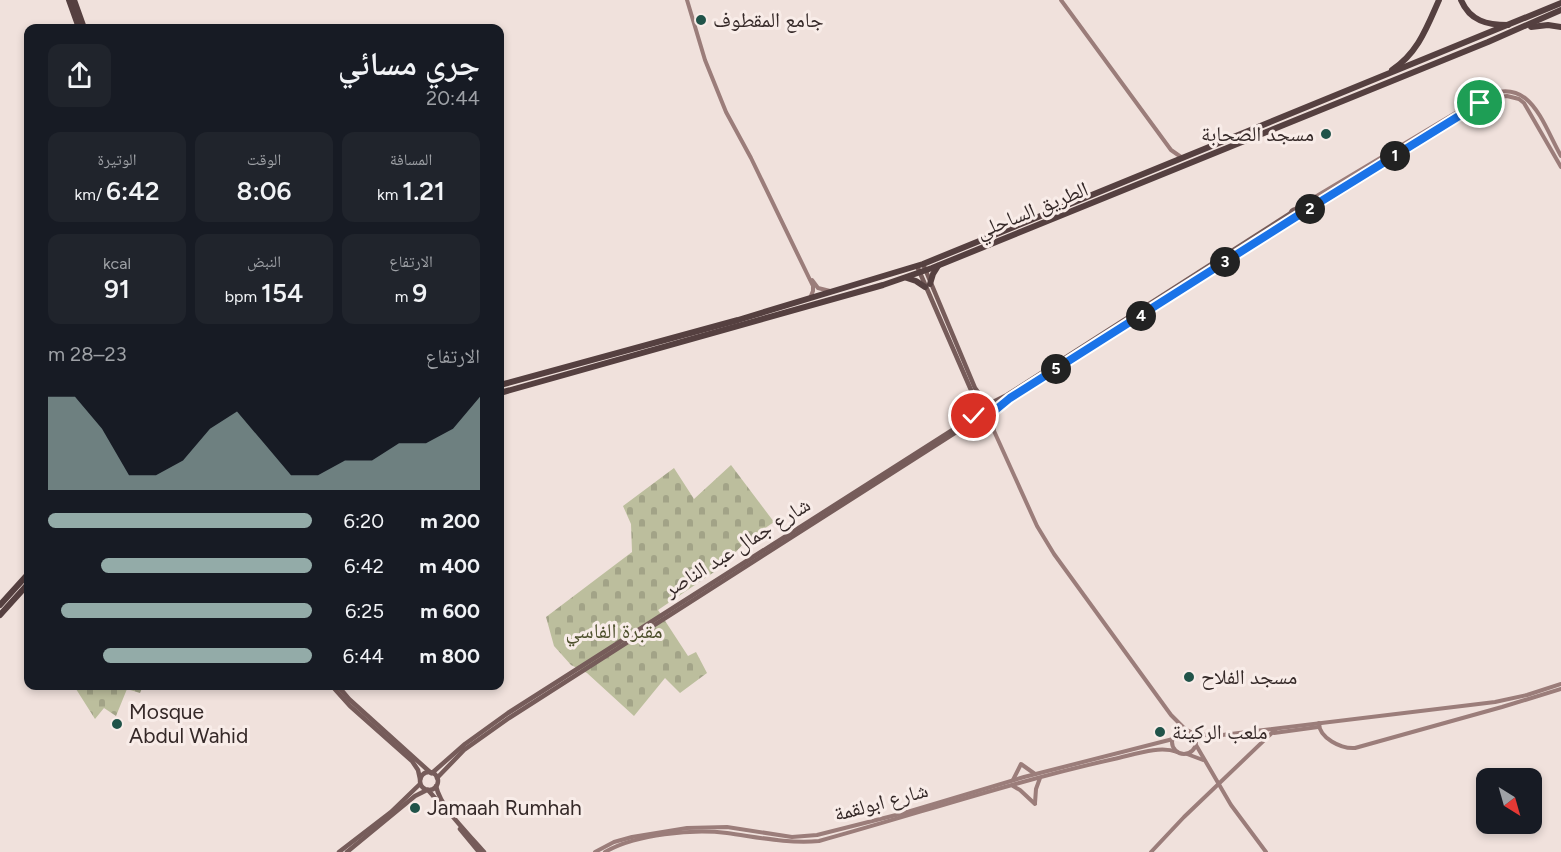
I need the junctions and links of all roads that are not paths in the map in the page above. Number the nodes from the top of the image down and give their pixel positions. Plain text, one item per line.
1 (69, 0) edge
2 (74, 0) edge
3 (687, 0) edge
4 (1061, 0) edge
5 (1439, 0) edge
6 (1461, 0) edge
7 (1561, 3) edge
8 (1561, 10) edge
9 (78, 24) edge
10 (83, 24) edge
11 (1512, 25) junction
12 (1561, 27) edge
13 (1519, 29) junction
14 (1382, 78) junction
15 (1171, 150) junction
16 (1561, 156) edge
17 (1188, 157) junction
18 (1164, 166) junction
19 (1561, 167) edge
20 (1294, 214) junction
21 (804, 266) junction
22 (938, 266) junction
23 (921, 268) junction
24 (903, 278) junction
25 (928, 285) junction
26 (835, 292) junction
27 (808, 300) junction
28 (739, 323) junction
29 (504, 384) edge
30 (504, 392) edge
31 (987, 404) junction
32 (973, 410) junction
33 (992, 415) junction
34 (981, 422) junction
35 (994, 431) junction
36 (24, 578) edge
37 (24, 588) edge
38 (0, 605) edge
39 (0, 615) edge
40 (1561, 684) edge
41 (1561, 688) edge
42 (336, 690) edge
43 (341, 690) edge
44 (1507, 700) junction
45 (1509, 705) junction
46 (1171, 715) junction
47 (1318, 725) junction
48 (1277, 728) junction
49 (1187, 730) junction
50 (1192, 733) junction
51 (1273, 733) junction
52 (1214, 736) junction
53 (1173, 738) junction
54 (1196, 744) junction
55 (1177, 752) junction
56 (1187, 754) junction
57 (1205, 762) junction
58 (431, 773) junction
59 (1035, 774) junction
60 (437, 778) junction
61 (1040, 778) junction
62 (420, 782) junction
63 (1013, 783) junction
64 (1220, 784) junction
65 (436, 786) junction
66 (428, 790) junction
67 (339, 852) edge
68 (347, 852) edge
69 (479, 852) edge
70 (484, 852) edge
71 (595, 852) edge
72 (605, 852) edge
73 (1151, 852) edge
74 (1266, 852) edge

1 - 9 highway
2 - 10 highway
3 - 21 street
4 - 15 street
5 - 14 highway
6 - 11 highway
7 - 11 highway, الطريق الساحلي
8 - 13 highway, الطريق الساحلي
11 - 14 highway, الطريق الساحلي
12 - 13 highway
13 - 22 highway, الطريق الساحلي
14 - 17 highway, الطريق الساحلي
15 - 17 street
15 - 18 street
16 - 20 street
17 - 18 highway, الطريق الساحلي
18 - 23 highway, الطريق الساحلي
19 - 20 street
20 - 31 main road
20 - 33 main road
21 - 26 street
21 - 27 street
22 - 23 highway, الطريق الساحلي
22 - 25 highway
23 - 24 highway, الطريق الساحلي
23 - 25 main road
23 - 26 highway, الطريق الساحلي
24 - 25 highway
24 - 28 highway, الطريق الساحلي
25 - 31 main road
25 - 32 main road
26 - 27 highway, الطريق الساحلي
27 - 28 highway, الطريق الساحلي
28 - 29 highway, الطريق الساحلي
28 - 30 highway, الطريق الساحلي
31 - 32 main road, شارع جمال عبد الناصر
31 - 33 main road
32 - 34 main road
32 - 58 main road, شارع جمال عبد الناصر
33 - 34 main road, شارع جمال عبد الناصر
33 - 35 street
34 - 35 street
34 - 60 main road, شارع جمال عبد الناصر
35 - 46 street
36 - 38 highway
37 - 39 highway
40 - 44 street
41 - 45 street
42 - 62 main road
43 - 58 main road
44 - 45 street
44 - 47 street
45 - 47 street
46 - 49 street
46 - 53 street
47 - 48 street
47 - 51 street
48 - 51 street
48 - 52 street
49 - 50 street
49 - 53 street
50 - 52 street
50 - 54 street
51 - 64 street
52 - 54 street
53 - 55 street
53 - 59 street, شارع ابولقمة
54 - 56 street
54 - 57 street
55 - 56 street
55 - 61 street, شارع ابولقمة
56 - 57 street
57 - 64 street
58 - 60 main road
58 - 62 main road
59 - 63 street, شارع ابولقمة
59 - 63 street
60 - 65 main road
61 - 63 street, شارع ابولقمة
61 - 63 street
62 - 66 main road
62 - 67 main road
63 - 71 street, شارع ابولقمة
63 - 72 street, شارع ابولقمة
64 - 73 street
64 - 74 street
65 - 66 main road
65 - 70 main road
66 - 68 main road
66 - 69 main road

